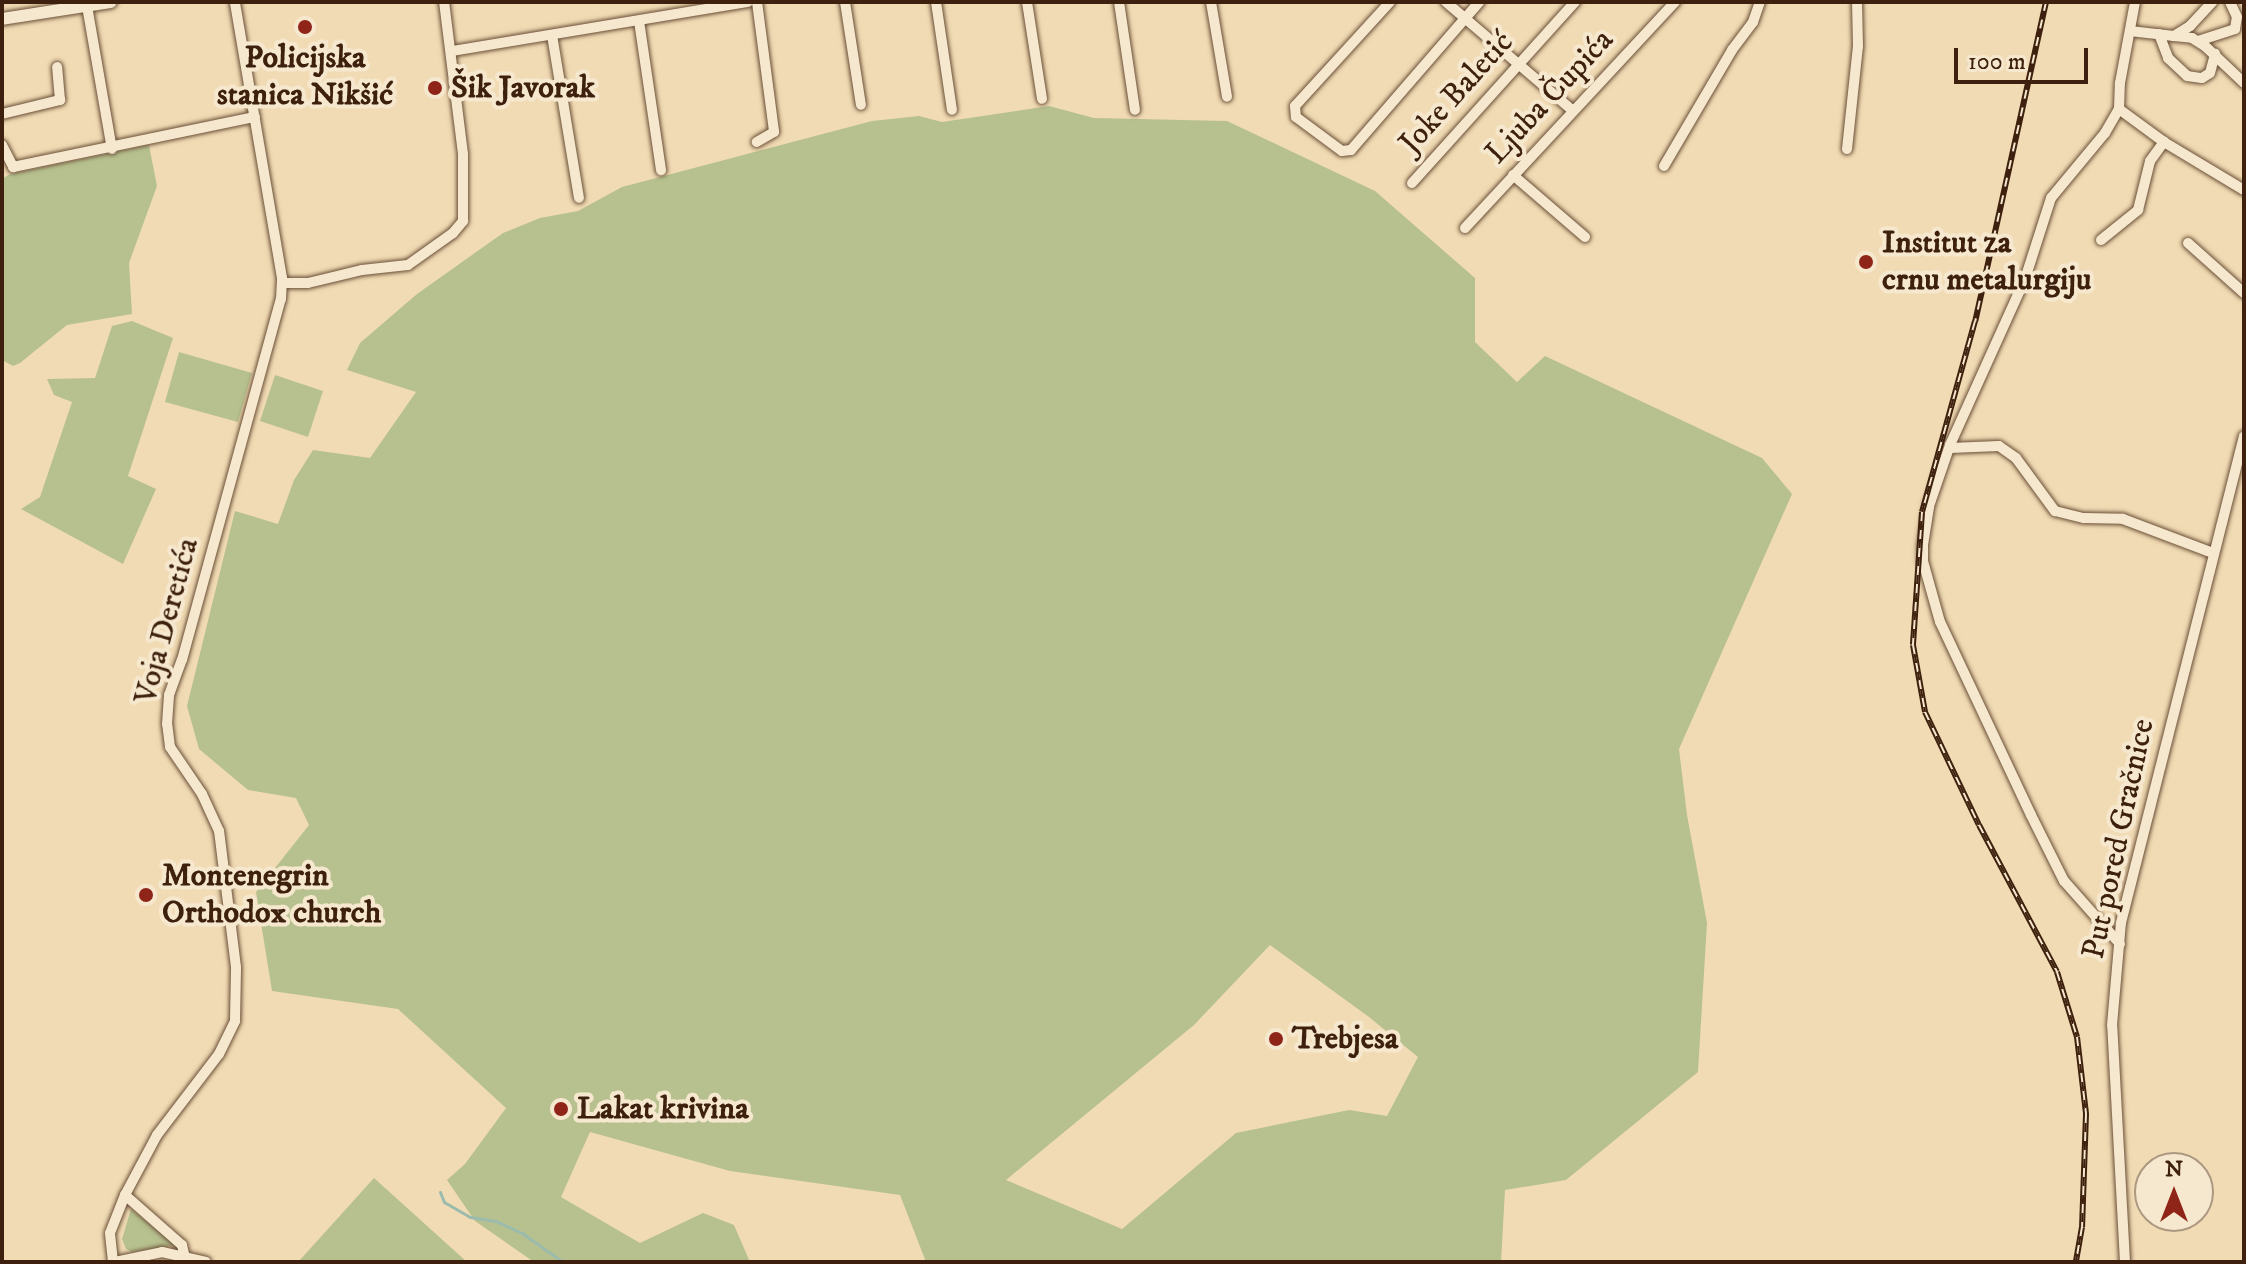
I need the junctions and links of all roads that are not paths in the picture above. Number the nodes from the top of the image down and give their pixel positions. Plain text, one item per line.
1 (111, 2) edge
2 (235, 2) edge
3 (444, 2) edge
4 (748, 2) edge
5 (757, 2) edge
6 (845, 2) edge
7 (936, 2) edge
8 (1027, 2) edge
9 (1119, 2) edge
10 (1211, 2) edge
11 (1390, 2) edge
12 (1446, 2) edge
13 (1479, 2) edge
14 (1575, 2) edge
15 (1675, 2) edge
16 (1760, 2) edge
17 (1857, 2) edge
18 (2135, 2) edge
19 (2212, 2) edge
20 (2230, 2) edge
21 (87, 6) junction
22 (1465, 18) junction
23 (2, 19) edge
24 (639, 21) junction
25 (2241, 26) edge
26 (2130, 31) junction
27 (2159, 34) junction
28 (552, 35) junction
29 (2174, 36) junction
30 (2198, 41) junction
31 (452, 51) junction
32 (2215, 54) junction
33 (1516, 65) junction
34 (57, 67) dead end
35 (2244, 83) edge
36 (1227, 97) dead end
37 (1042, 99) dead end
38 (861, 105) dead end
39 (2119, 109) junction
40 (952, 110) dead end
41 (1135, 110) dead end
42 (1572, 110) junction
43 (2, 114) edge
44 (255, 117) junction
45 (757, 142) dead end
46 (2164, 142) junction
47 (2, 145) edge
48 (112, 149) junction
49 (1847, 149) dead end
50 (1664, 166) dead end
51 (661, 170) dead end
52 (1513, 175) junction
53 (1412, 183) dead end
54 (2244, 190) edge
55 (579, 198) dead end
56 (1465, 228) dead end
57 (1585, 237) dead end
58 (2101, 240) dead end
59 (2188, 243) dead end
60 (282, 283) junction
61 (2244, 293) edge
62 (2244, 436) edge
63 (1950, 448) junction
64 (2213, 553) junction
65 (2120, 944) junction
66 (125, 1195) junction
67 (184, 1254) junction
68 (114, 1262) edge
69 (206, 1262) edge
70 (2125, 1262) edge

1 - 21 street
2 - 44 street, Voja Deretića
3 - 31 street
4 - 24 street
5 - 45 street
6 - 38 street
7 - 40 street
8 - 37 street
9 - 41 street
10 - 36 street
11 - 22 street
12 - 22 street
13 - 22 street
14 - 33 street, Joke Baletić
15 - 42 street, Ljuba Čupića
16 - 50 street
17 - 49 street
18 - 26 street
19 - 29 street
20 - 25 street
21 - 23 street
21 - 48 street
22 - 33 street
24 - 28 street
24 - 51 street
25 - 30 street
26 - 27 street
26 - 39 street
27 - 29 street
27 - 32 street
28 - 31 street
28 - 55 street
29 - 30 street
30 - 32 street
31 - 60 street
32 - 35 street
33 - 42 street
33 - 53 street, Joke Baletić
34 - 43 street
39 - 46 street
39 - 63 street
42 - 52 street, Ljuba Čupića
44 - 48 street
44 - 60 street, Voja Deretića
46 - 54 street
46 - 58 street
47 - 48 street
52 - 56 street, Ljuba Čupića
52 - 57 street
59 - 61 street
60 - 66 street, Voja Deretića
62 - 64 street, Put pored Gračnice
63 - 64 street
63 - 65 street
64 - 65 street, Put pored Gračnice
65 - 70 street, Put pored Gračnice
66 - 67 street
66 - 68 street, Voja Deretića
67 - 68 street
67 - 69 street

